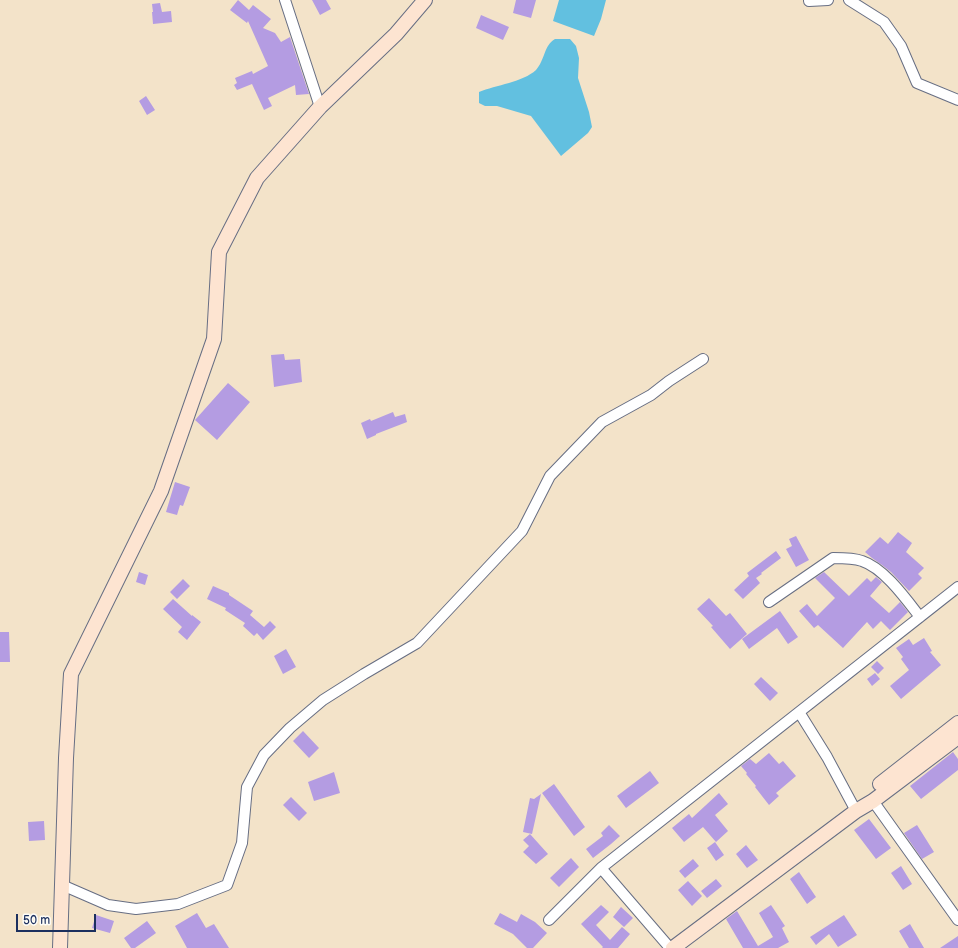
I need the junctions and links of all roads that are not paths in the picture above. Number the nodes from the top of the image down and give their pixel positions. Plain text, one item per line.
1 (285, 0) edge
2 (425, 0) edge
3 (828, 0) edge
4 (849, 0) edge
5 (809, 1) dead end
6 (958, 100) edge
7 (320, 107) junction
8 (703, 359) dead end
9 (958, 587) edge
10 (769, 602) dead end
11 (920, 617) junction
12 (799, 712) junction
13 (958, 723) edge
14 (958, 737) edge
15 (873, 801) junction
16 (856, 811) junction
17 (601, 868) junction
18 (62, 885) junction
19 (549, 920) dead end
20 (958, 920) edge
21 (60, 948) edge
22 (672, 948) edge

1 - 7 street
2 - 7 main road
3 - 5 street
4 - 6 street
7 - 18 main road
8 - 18 street
9 - 11 street
10 - 11 street
11 - 12 street
12 - 16 street
12 - 17 street
13 - 16 main road
14 - 15 main road
15 - 16 main road
15 - 20 street
16 - 22 main road
17 - 19 street
17 - 22 street
18 - 21 main road

